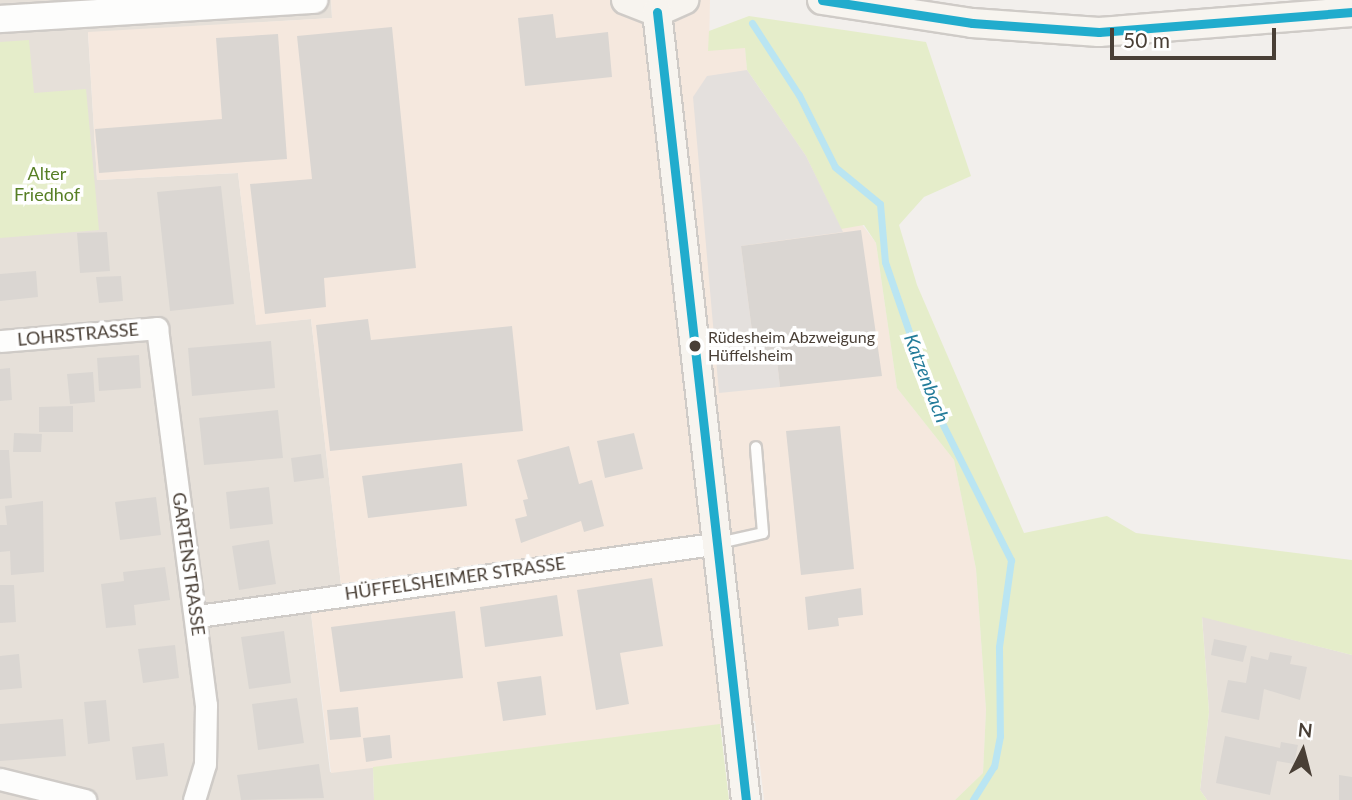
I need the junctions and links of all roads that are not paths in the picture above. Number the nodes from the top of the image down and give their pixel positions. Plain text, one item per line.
1 (314, 0) edge
2 (626, 0) edge
3 (684, 0) edge
4 (822, 0) edge
5 (1343, 8) edge
6 (657, 12) junction
7 (0, 19) edge
8 (157, 328) joint
9 (0, 341) edge
10 (756, 447) dead end
11 (713, 544) junction
12 (198, 616) junction
13 (0, 779) edge
14 (85, 800) edge
15 (194, 800) edge
16 (746, 800) edge

1 - 7 street
2 - 6 main road
3 - 6 main road
4 - 5 main road
6 - 11 main road
8 - 9 street, LOHRSTRASSE
8 - 12 street, GARTENSTRASSE
10 - 11 lane
11 - 12 street, HÜFFELSHEIMER STRASSE
11 - 16 main road
12 - 15 street, GARTENSTRASSE
13 - 14 street

